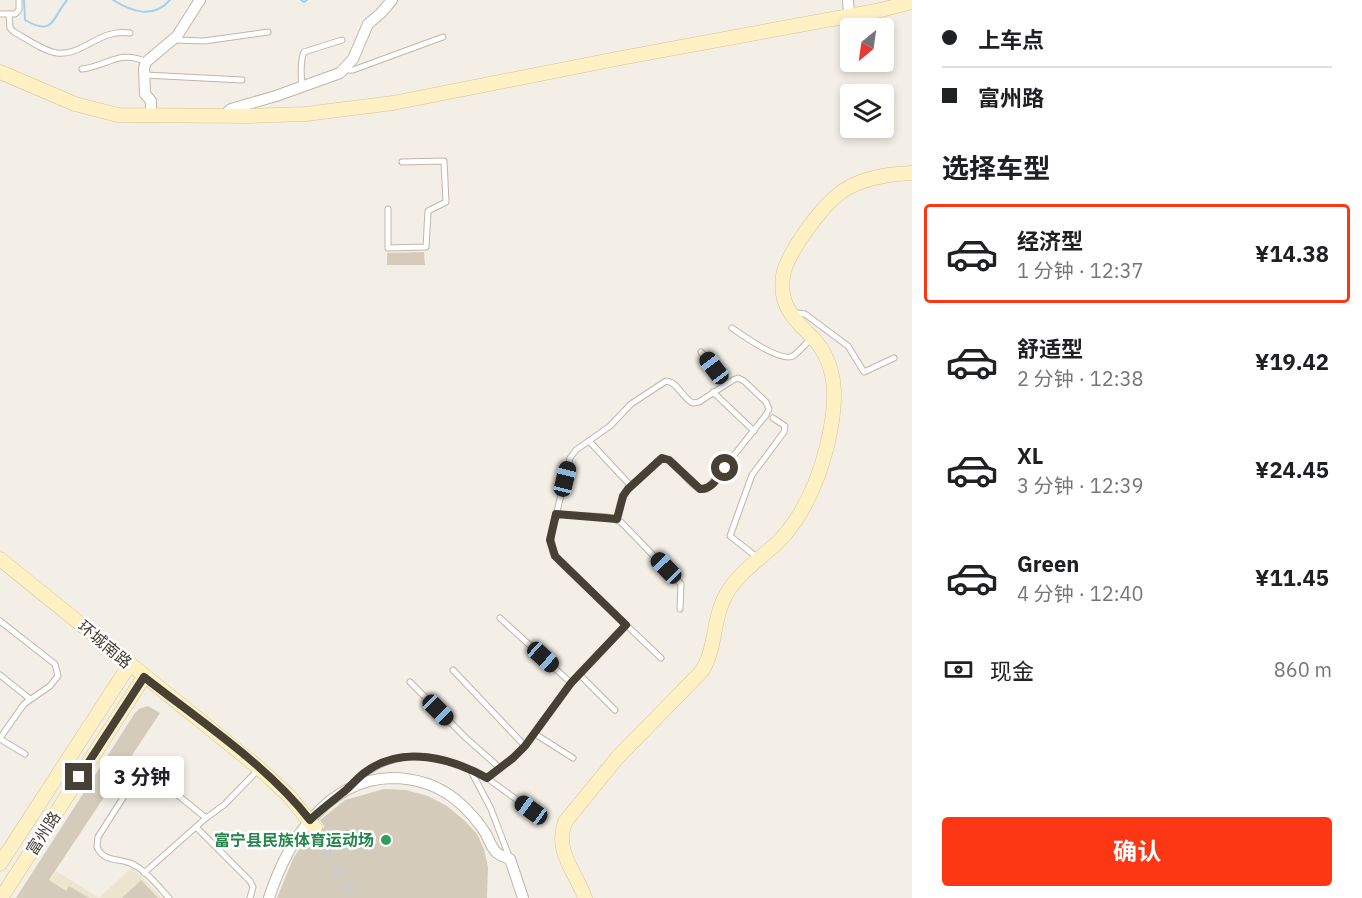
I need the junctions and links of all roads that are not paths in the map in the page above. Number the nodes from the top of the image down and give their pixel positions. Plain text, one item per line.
1 (19, 0) edge
2 (200, 0) edge
3 (392, 0) edge
4 (848, 0) edge
5 (912, 2) edge
6 (0, 14) edge
7 (9, 14) junction
8 (849, 16) junction
9 (268, 32) dead end
10 (130, 33) dead end
11 (443, 37) dead end
12 (173, 40) junction
13 (342, 40) dead end
14 (146, 62) junction
15 (82, 69) dead end
16 (344, 70) junction
17 (0, 72) edge
18 (144, 75) junction
19 (242, 80) dead end
20 (302, 87) junction
21 (152, 116) junction
22 (223, 116) junction
23 (402, 162) dead end
24 (912, 173) edge
25 (388, 208) dead end
26 (790, 312) junction
27 (732, 328) dead end
28 (812, 338) junction
29 (701, 352) dead end
30 (894, 358) dead end
31 (726, 384) junction
32 (713, 392) junction
33 (773, 418) dead end
34 (754, 431) junction
35 (589, 441) junction
36 (631, 486) junction
37 (556, 514) junction
38 (617, 519) junction
39 (0, 559) edge
40 (759, 559) junction
41 (680, 609) dead end
42 (500, 618) dead end
43 (0, 621) edge
44 (626, 625) junction
45 (661, 658) dead end
46 (130, 664) junction
47 (453, 670) dead end
48 (579, 674) junction
49 (0, 675) edge
50 (144, 677) junction
51 (410, 682) dead end
52 (571, 683) junction
53 (30, 699) junction
54 (615, 710) dead end
55 (535, 734) junction
56 (1, 735) edge
57 (525, 746) junction
58 (25, 754) dead end
59 (573, 758) dead end
60 (259, 768) junction
61 (500, 768) junction
62 (470, 770) junction
63 (487, 778) junction
64 (344, 791) junction
65 (531, 810) dead end
66 (207, 818) junction
67 (312, 824) junction
68 (196, 827) junction
69 (510, 859) junction
70 (1, 860) edge
71 (144, 873) junction
72 (1, 898) edge
73 (170, 898) edge
74 (250, 898) edge
75 (269, 898) edge
76 (523, 898) edge
77 (585, 898) edge

1 - 7 lane
2 - 12 street
3 - 16 street
4 - 8 street
5 - 8 main road
6 - 7 lane
7 - 10 lane
8 - 22 main road
9 - 12 lane
11 - 16 lane
12 - 14 street
13 - 20 lane
14 - 15 lane
14 - 18 street
16 - 20 street
17 - 21 main road
18 - 19 lane
18 - 21 street
20 - 22 street
21 - 22 main road
23 - 25 lane
24 - 26 main road
26 - 28 main road
26 - 30 lane
27 - 28 lane
28 - 40 main road
29 - 31 lane
31 - 32 lane
31 - 34 lane
32 - 34 lane
32 - 35 lane
33 - 40 lane
34 - 36 lane
35 - 36 lane
35 - 37 lane
36 - 38 lane
37 - 38 lane
37 - 44 lane
38 - 41 lane
39 - 46 main road, 环城南路
40 - 77 main road
42 - 52 lane
43 - 53 lane
44 - 45 lane
44 - 48 lane
46 - 50 main road, 环城南路
46 - 70 main road, 富州路
47 - 57 lane
48 - 52 lane
48 - 54 lane
49 - 53 lane
50 - 60 main road, 环城南路
50 - 72 main road, 富州路
51 - 61 lane
52 - 55 lane
53 - 56 lane
55 - 57 lane
55 - 59 lane
56 - 58 lane
57 - 61 lane
60 - 66 lane
60 - 67 main road, 环城南路
61 - 63 lane
62 - 63 lane
62 - 64 lane
62 - 69 lane
63 - 65 lane
64 - 67 street
64 - 69 street
66 - 68 lane
66 - 71 lane
67 - 75 street
68 - 71 lane
68 - 74 lane
69 - 76 street
71 - 73 lane

